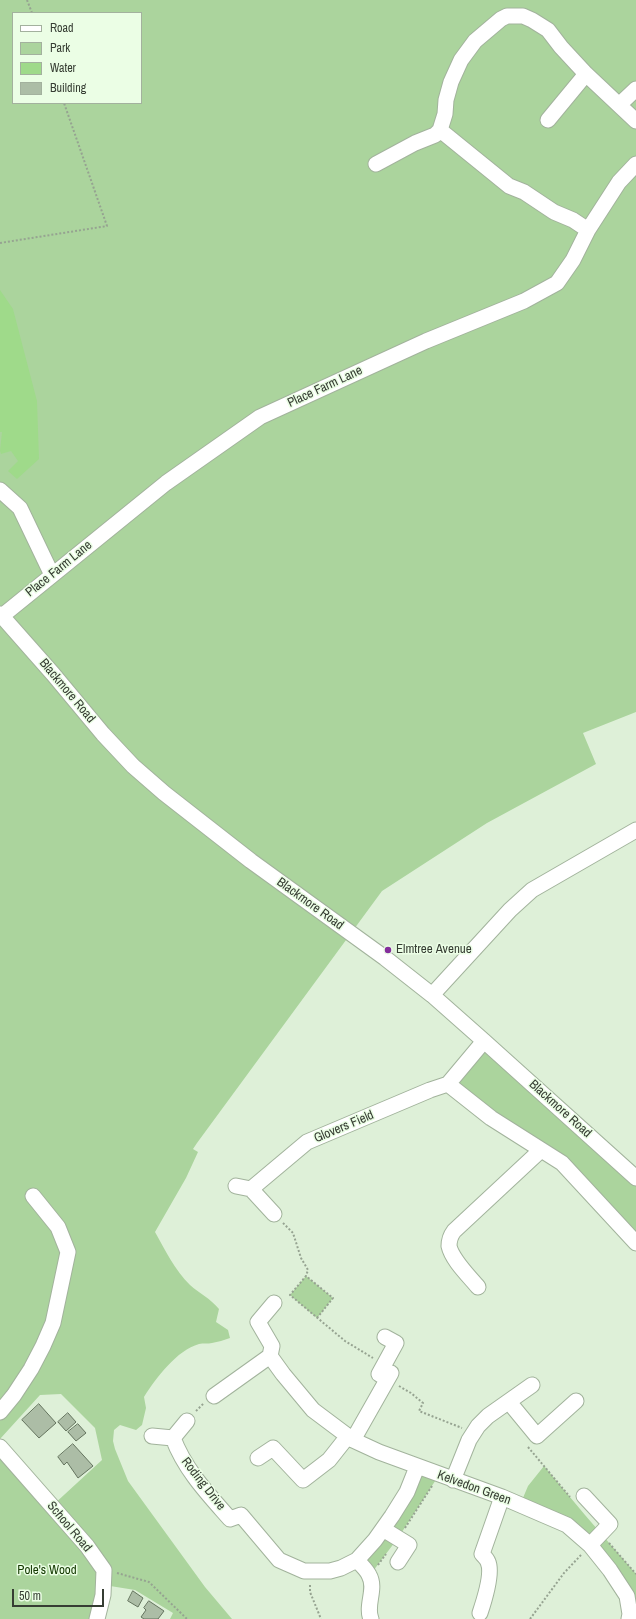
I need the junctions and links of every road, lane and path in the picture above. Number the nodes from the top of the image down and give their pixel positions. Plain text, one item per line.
1 (27, 0) edge
2 (32, 12) edge
3 (586, 74) junction
4 (636, 89) edge
5 (64, 104) edge
6 (619, 105) junction
7 (548, 120) dead end
8 (636, 121) edge
9 (440, 130) junction
10 (376, 164) dead end
11 (636, 164) edge
12 (588, 230) junction
13 (0, 243) edge
14 (0, 490) edge
15 (52, 575) junction
16 (1, 615) edge
17 (636, 830) edge
18 (432, 995) junction
19 (484, 1041) junction
20 (448, 1084) junction
21 (541, 1150) junction
22 (636, 1178) edge
23 (236, 1186) dead end
24 (251, 1189) junction
25 (33, 1196) dead end
26 (274, 1214) joint
27 (636, 1243) edge
28 (306, 1276) junction
29 (478, 1287) dead end
30 (274, 1303) dead end
31 (317, 1318) junction
32 (385, 1337) dead end
33 (270, 1356) junction
34 (387, 1372) junction
35 (532, 1385) dead end
36 (214, 1396) joint
37 (576, 1401) dead end
38 (509, 1402) junction
39 (0, 1412) edge
40 (187, 1421) joint
41 (474, 1432) junction
42 (152, 1436) dead end
43 (173, 1438) junction
44 (351, 1438) junction
45 (0, 1448) edge
46 (258, 1458) dead end
47 (417, 1467) junction
48 (453, 1480) junction
49 (584, 1496) dead end
50 (502, 1497) junction
51 (383, 1529) junction
52 (590, 1545) junction
53 (357, 1560) junction
54 (398, 1562) dead end
55 (104, 1570) junction
56 (310, 1571) junction
57 (631, 1596) edge
58 (480, 1613) dead end
59 (97, 1619) edge
60 (188, 1619) edge
61 (322, 1619) edge
62 (371, 1619) edge
63 (530, 1619) edge
64 (629, 1619) edge

1 - 2 path
3 - 6 street
3 - 7 street
3 - 9 street
4 - 6 street
5 - 13 path
6 - 8 street
9 - 10 street
9 - 12 street
11 - 12 street, Place Farm Lane
12 - 15 street, Place Farm Lane
14 - 15 street
15 - 16 street, Place Farm Lane
16 - 18 street, Blackmore Road
17 - 18 street
18 - 19 street, Blackmore Road
19 - 20 street
19 - 22 street, Blackmore Road
20 - 21 street
20 - 24 street, Glovers Field
21 - 27 street
21 - 29 street
23 - 24 street
24 - 26 street
25 - 39 street
26 - 28 path
28 - 31 path
28 - 31 path
30 - 33 street
31 - 34 path
32 - 34 street
33 - 36 street
33 - 44 street, Kelvedon Green
34 - 41 path
34 - 44 street
35 - 38 street
36 - 40 path
37 - 38 street
38 - 41 street
40 - 43 street
41 - 48 street
42 - 43 street
43 - 56 street, Roding Drive
44 - 46 street
44 - 47 street, Kelvedon Green
45 - 55 street, School Road
47 - 48 street, Kelvedon Green
47 - 51 street, Roding Drive
48 - 50 street, Kelvedon Green
49 - 52 street
50 - 52 street, Kelvedon Green
50 - 58 street
51 - 53 street, Roding Drive
51 - 54 street
52 - 57 street, Kelvedon Green
52 - 63 path
53 - 56 street, Roding Drive
53 - 62 street
55 - 59 street
55 - 60 path
56 - 61 path
57 - 64 street, Kelvedon Green

